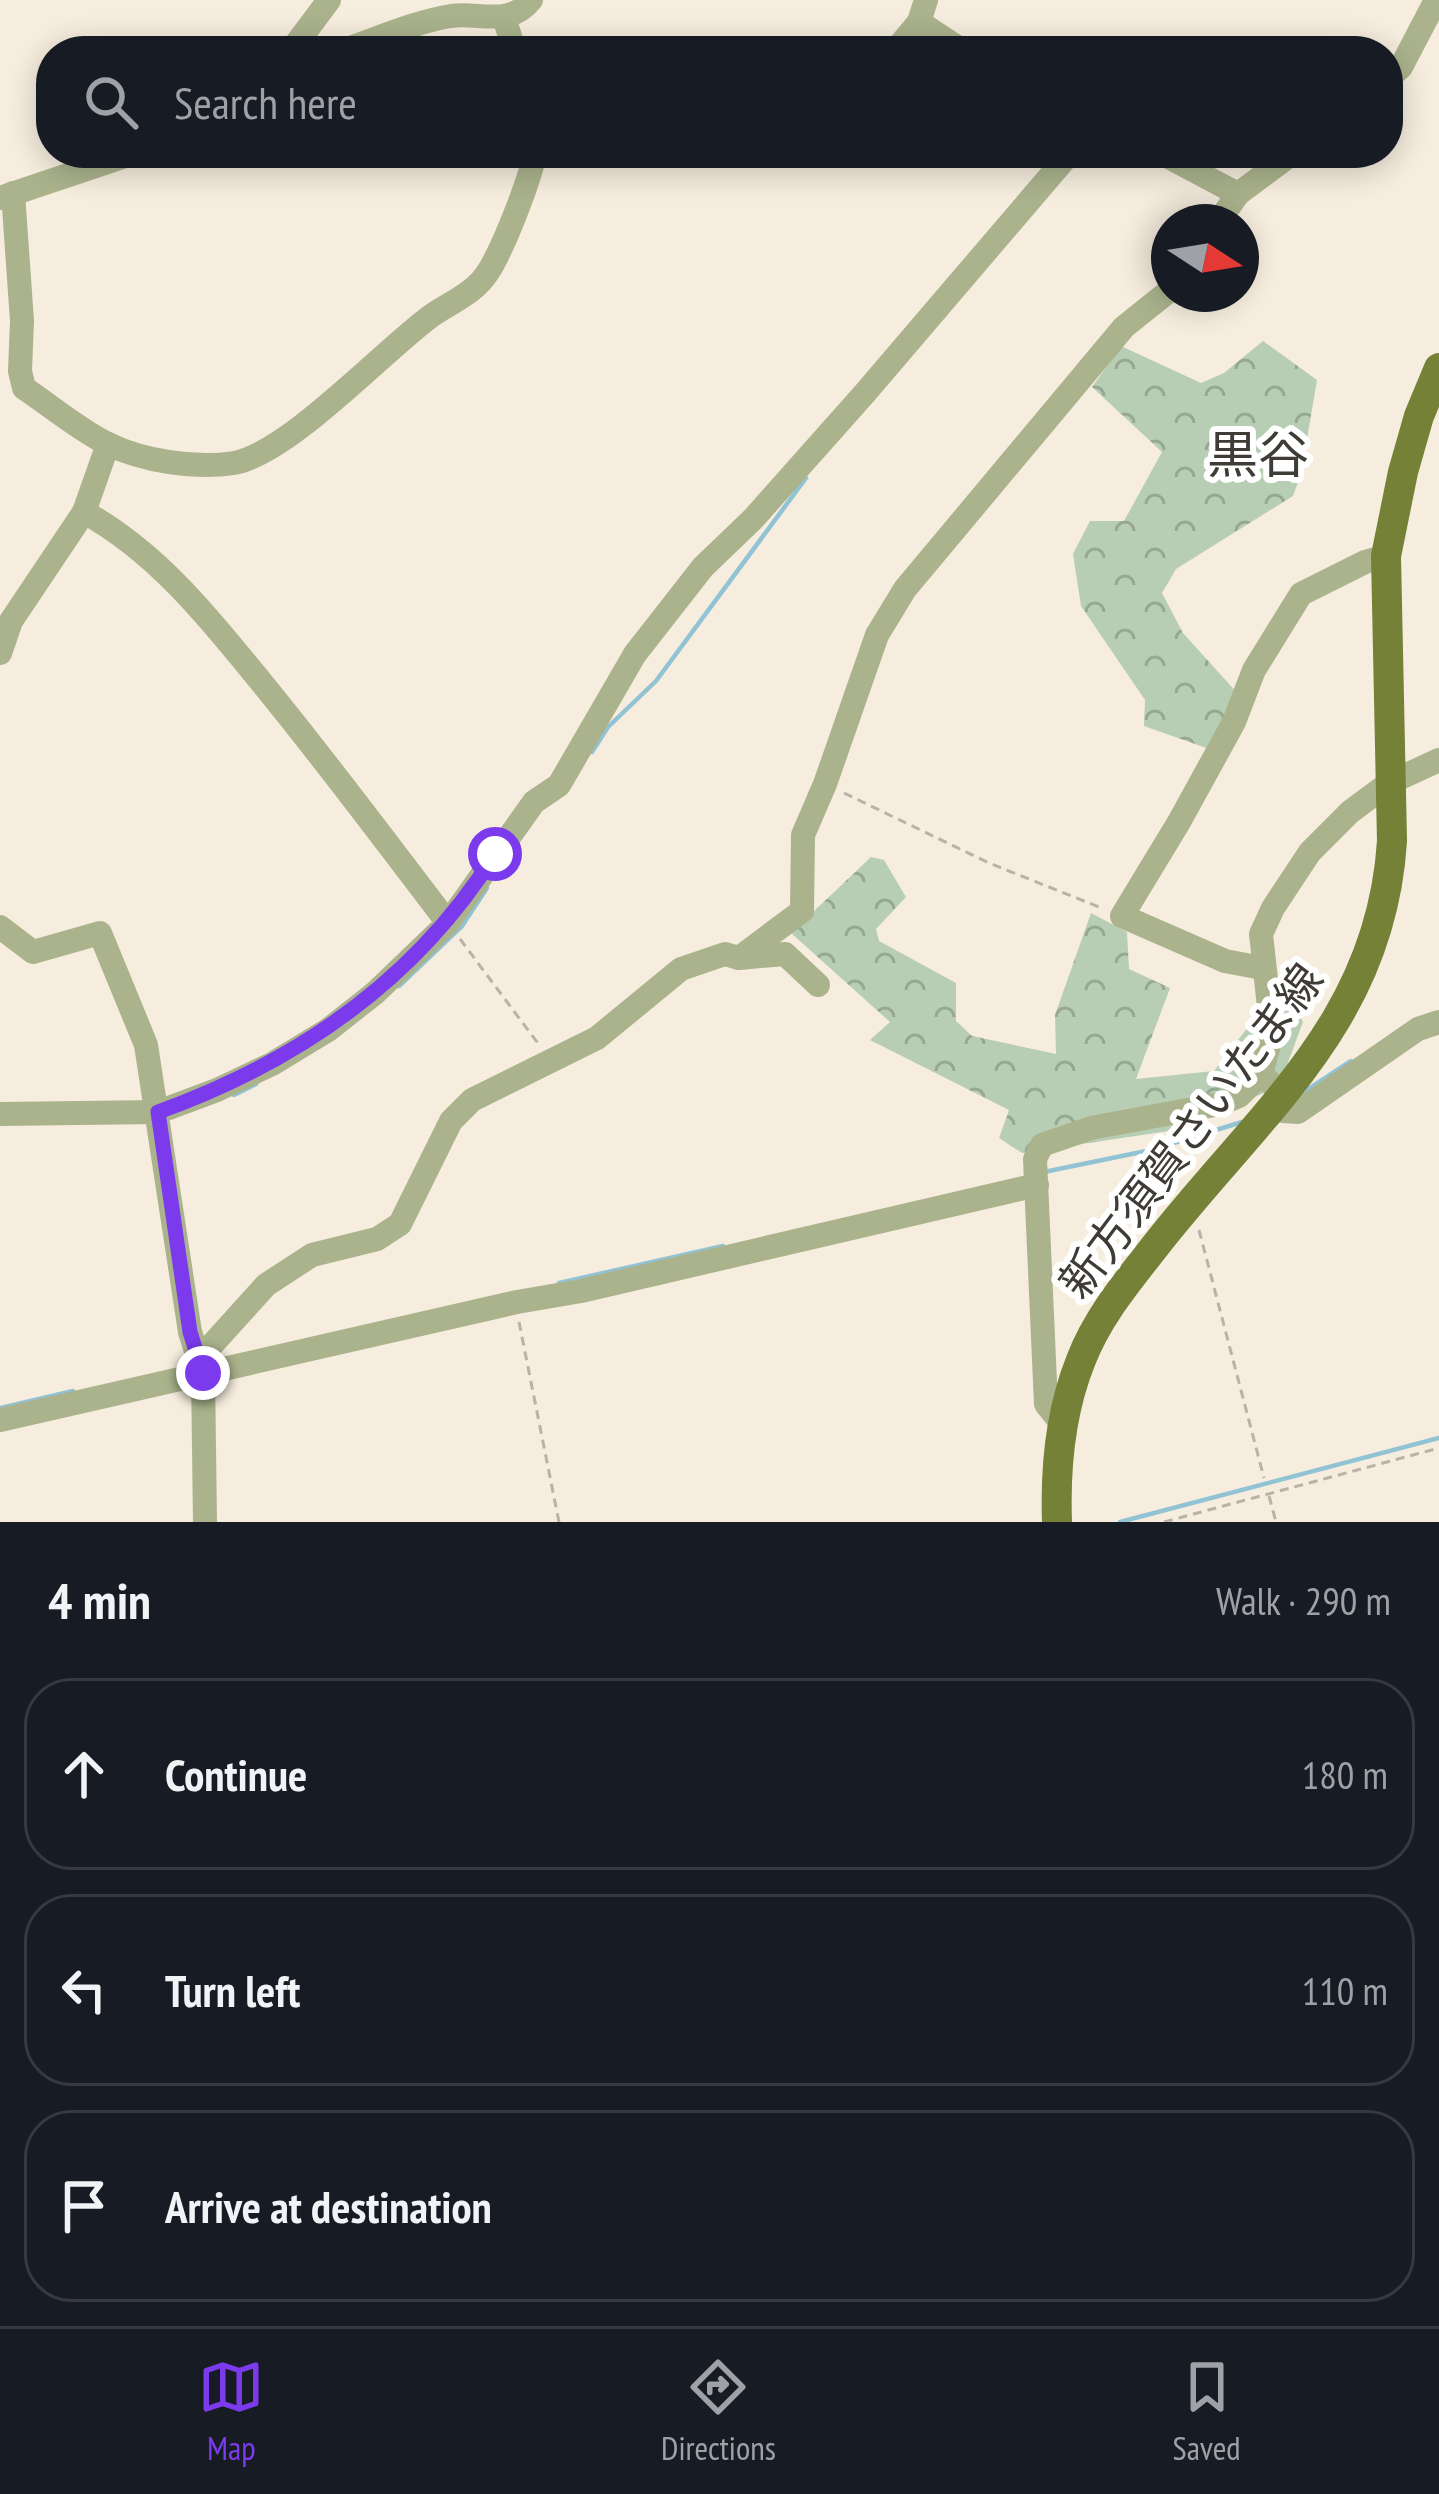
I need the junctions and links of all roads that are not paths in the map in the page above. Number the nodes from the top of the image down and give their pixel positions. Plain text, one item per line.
1 (329, 0) edge
2 (531, 0) edge
3 (1436, 0) edge
4 (923, 11) edge
5 (504, 18) junction
6 (302, 36) edge
7 (388, 36) edge
8 (510, 36) edge
9 (906, 36) edge
10 (948, 36) edge
11 (1403, 63) edge
12 (88, 168) edge
13 (530, 168) edge
14 (1057, 168) edge
15 (1189, 168) edge
16 (1273, 168) edge
17 (1238, 194) junction
18 (6, 195) edge
19 (1231, 204) edge
20 (1151, 305) edge
21 (1439, 368) edge
22 (108, 444) junction
23 (84, 512) junction
24 (1386, 556) junction
25 (0, 653) edge
26 (1439, 760) edge
27 (1389, 783) junction
28 (448, 923) junction
29 (0, 927) edge
30 (740, 958) junction
31 (1262, 968) junction
32 (818, 985) dead end
33 (1439, 1022) edge
34 (1261, 1074) junction
35 (1277, 1102) junction
36 (158, 1112) junction
37 (0, 1114) edge
38 (1037, 1184) junction
39 (201, 1366) junction
40 (0, 1420) edge
41 (1062, 1424) junction
42 (205, 1522) edge
43 (1057, 1522) edge

1 - 6 street
2 - 5 street
3 - 11 street
4 - 9 street
4 - 10 street
5 - 7 street
5 - 8 street
12 - 18 street
13 - 22 street
14 - 28 street
15 - 17 street
16 - 17 street
17 - 19 street
18 - 22 street
20 - 30 street
21 - 24 main road, 新方須賀さいたま線
22 - 23 street
23 - 25 street
23 - 28 street
24 - 27 main road, 新方須賀さいたま線
24 - 31 street
26 - 27 street
27 - 31 street
27 - 35 main road, 新方須賀さいたま線
28 - 36 street
29 - 36 street
30 - 32 street
30 - 39 street
31 - 34 street
33 - 35 street
34 - 35 street
34 - 38 street
35 - 41 main road, 新方須賀さいたま線
36 - 37 street
36 - 39 street
38 - 39 street
38 - 41 street
39 - 40 street
39 - 42 street
41 - 43 main road, 新方須賀さいたま線

